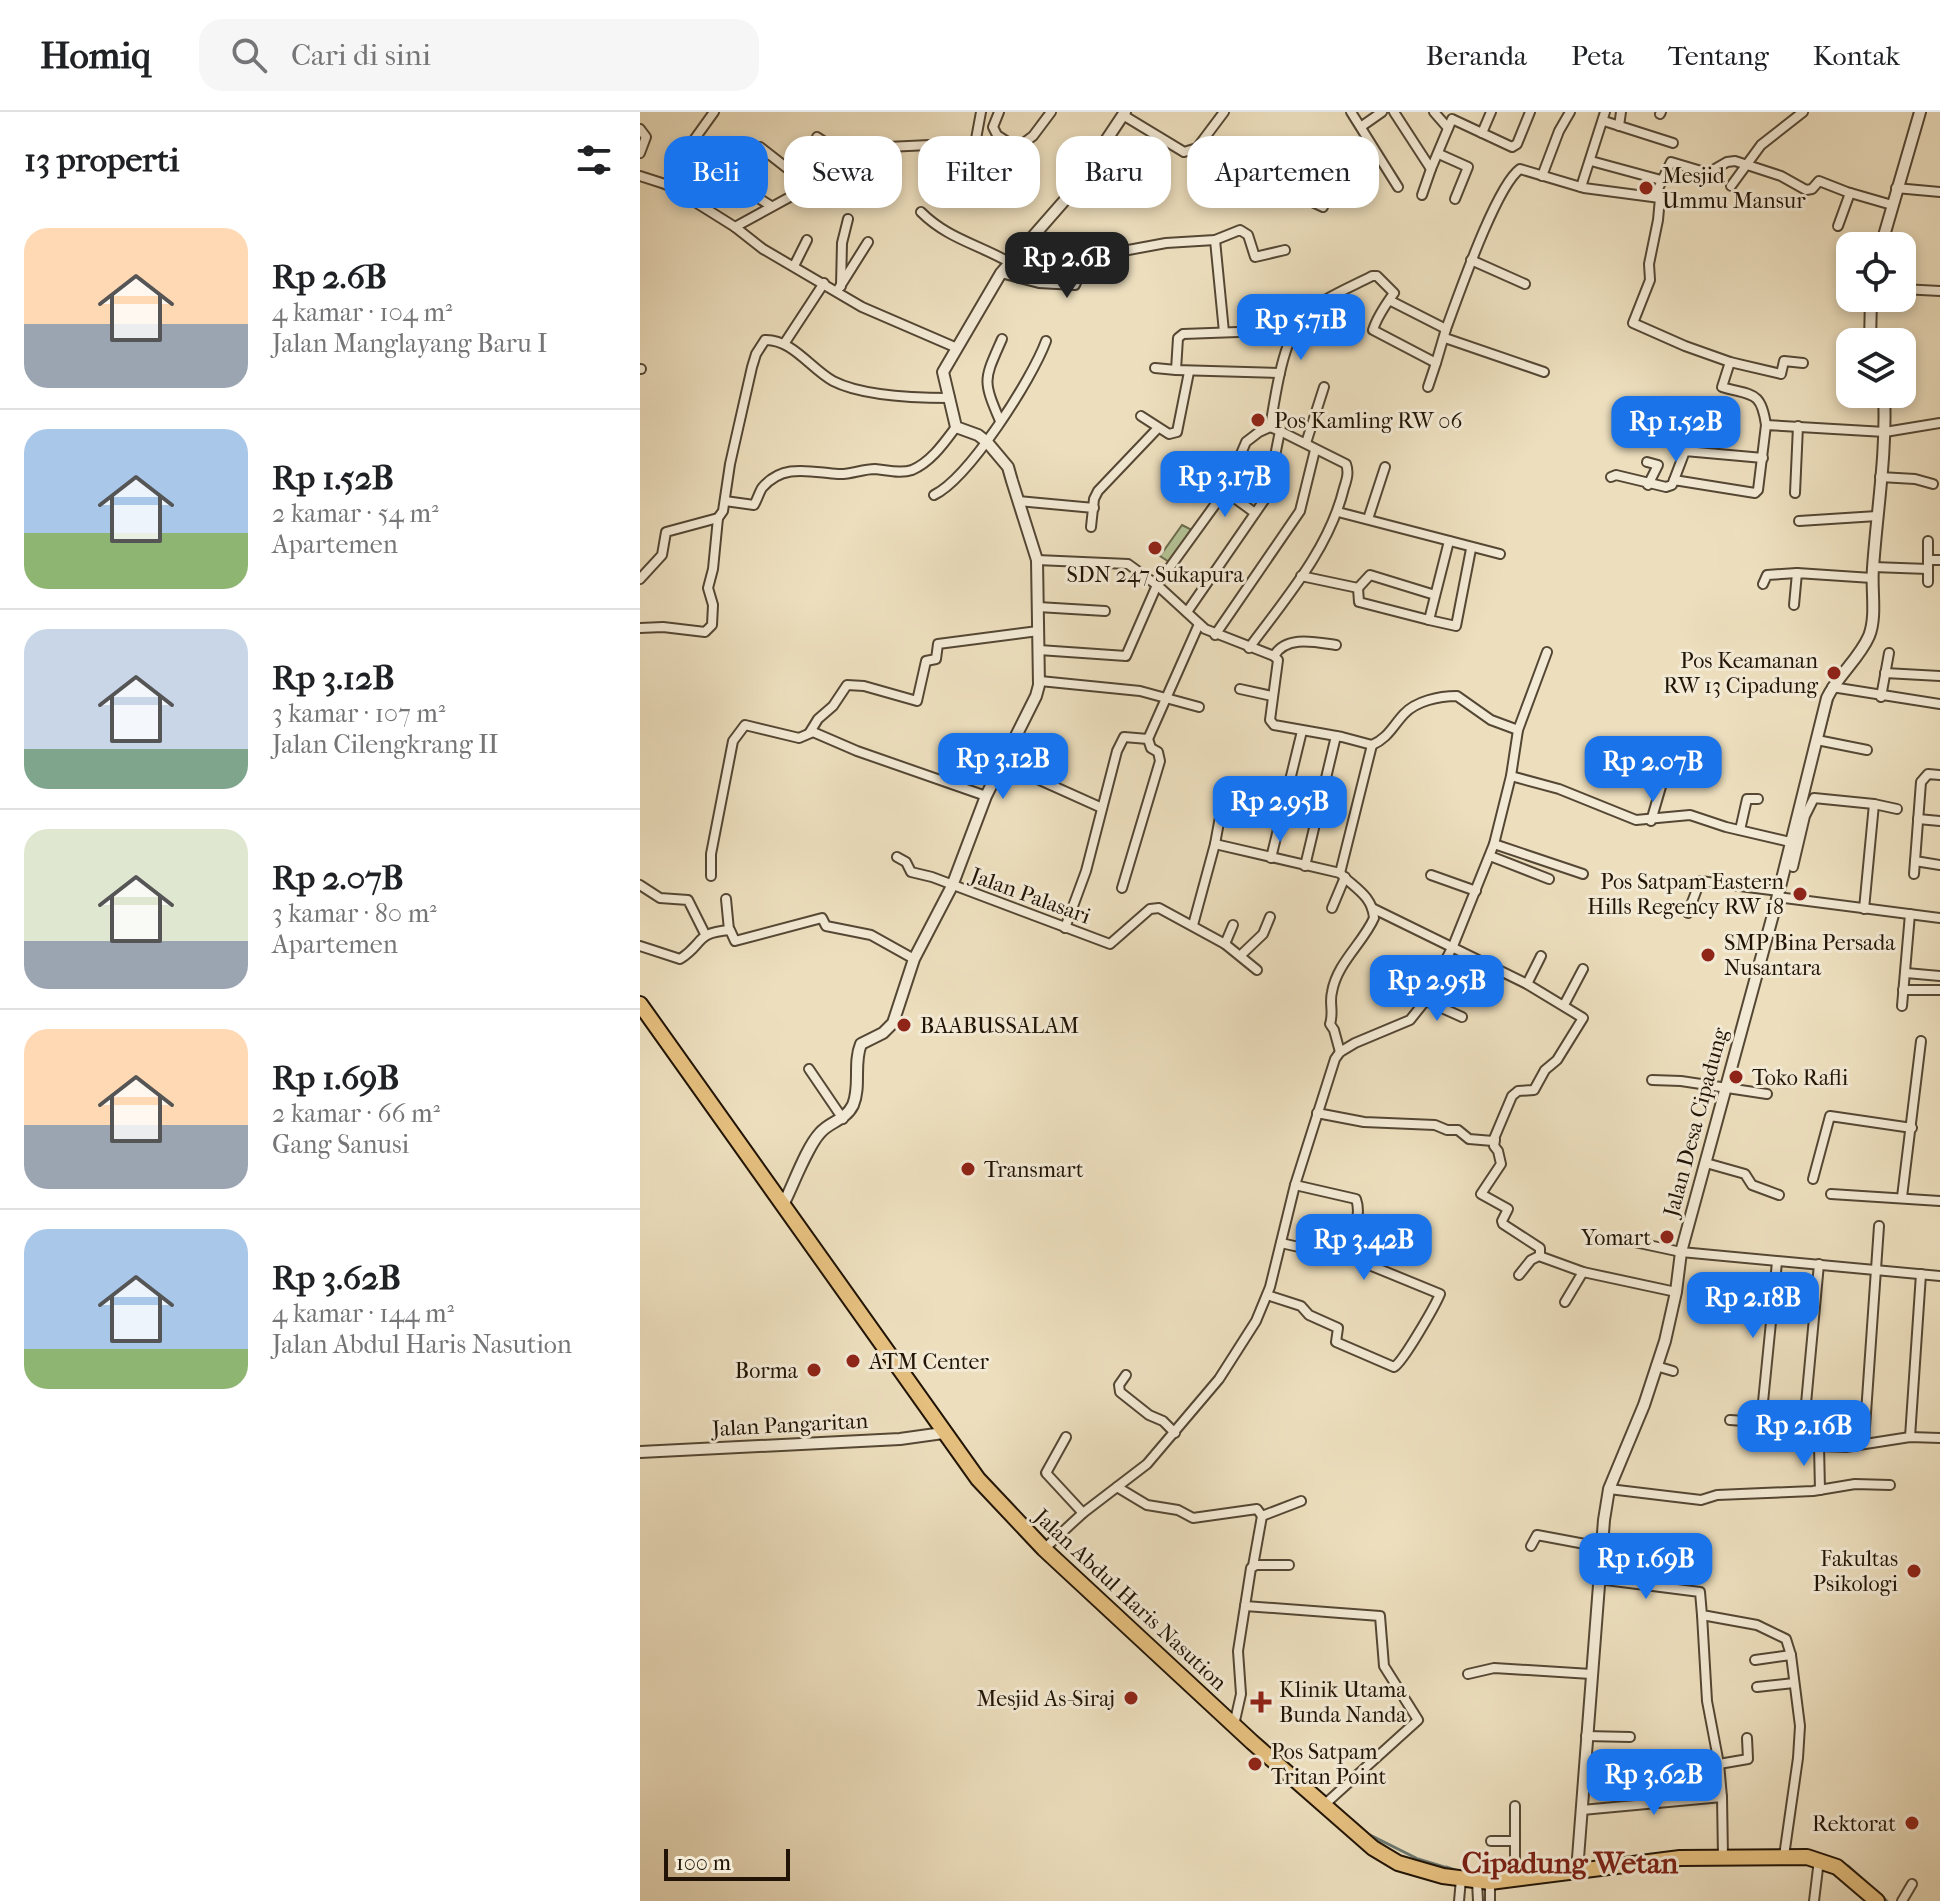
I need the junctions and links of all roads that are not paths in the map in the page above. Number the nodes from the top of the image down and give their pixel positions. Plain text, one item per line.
1 (714, 112) edge
2 (981, 112) edge
3 (999, 112) edge
4 (1051, 112) edge
5 (1224, 112) edge
6 (1351, 112) edge
7 (1382, 112) edge
8 (1394, 112) edge
9 (1434, 112) edge
10 (1491, 112) edge
11 (1530, 112) edge
12 (1570, 112) edge
13 (1621, 112) edge
14 (1803, 112) edge
15 (1920, 112) edge
16 (1124, 113) edge
17 (1605, 117) edge
18 (1451, 120) edge
19 (1362, 126) junction
20 (1619, 126) junction
21 (640, 129) edge
22 (1482, 133) junction
23 (697, 136) edge
24 (1206, 136) edge
25 (1673, 143) dead end
26 (902, 146) edge
27 (1187, 151) edge
28 (640, 153) edge
29 (768, 153) edge
30 (1439, 154) junction
31 (1591, 161) junction
32 (784, 166) edge
33 (1746, 166) junction
34 (1431, 169) junction
35 (640, 176) edge
36 (1542, 176) junction
37 (1661, 180) junction
38 (664, 184) edge
39 (1731, 186) dead end
40 (1398, 187) dead end
41 (1581, 187) junction
42 (1896, 188) junction
43 (1940, 192) edge
44 (1850, 193) junction
45 (1422, 195) dead end
46 (1654, 197) junction
47 (784, 199) edge
48 (1455, 199) dead end
49 (768, 204) edge
50 (1892, 205) junction
51 (771, 206) junction
52 (705, 208) edge
53 (921, 212) dead end
54 (848, 219) dead end
55 (1838, 226) dead end
56 (735, 227) junction
57 (1885, 232) edge
58 (807, 240) dead end
59 (1215, 240) junction
60 (868, 242) dead end
61 (1285, 250) dead end
62 (1471, 260) junction
63 (1009, 262) junction
64 (794, 266) junction
65 (1001, 273) junction
66 (824, 283) junction
67 (1525, 284) dead end
68 (839, 289) junction
69 (1916, 290) edge
70 (1940, 291) edge
71 (1389, 300) junction
72 (1294, 330) junction
73 (1224, 332) junction
74 (1446, 334) junction
75 (1002, 339) dead end
76 (1046, 341) dead end
77 (784, 344) junction
78 (957, 348) junction
79 (1730, 362) junction
80 (1436, 363) junction
81 (1803, 363) dead end
82 (1155, 368) dead end
83 (1176, 370) junction
84 (1189, 372) junction
85 (1544, 372) dead end
86 (1280, 373) junction
87 (1324, 387) dead end
88 (1428, 387) dead end
89 (950, 398) junction
90 (1884, 408) edge
91 (1141, 416) dead end
92 (1000, 421) junction
93 (1940, 423) edge
94 (1766, 425) junction
95 (1798, 426) junction
96 (956, 427) junction
97 (1270, 427) junction
98 (1158, 428) junction
99 (1280, 431) junction
100 (1885, 432) junction
101 (987, 442) junction
102 (1306, 443) junction
103 (1315, 450) junction
104 (1763, 458) junction
105 (1647, 462) dead end
106 (1658, 465) junction
107 (1385, 467) dead end
108 (1201, 470) dead end
109 (1675, 475) junction
110 (1611, 477) dead end
111 (1880, 477) junction
112 (1933, 484) dead end
113 (1648, 485) junction
114 (1225, 490) junction
115 (1795, 493) dead end
116 (934, 495) dead end
117 (725, 501) junction
118 (1018, 501) junction
119 (1094, 508) junction
120 (1338, 512) junction
121 (1255, 513) junction
122 (1877, 516) junction
123 (718, 518) junction
124 (1368, 519) junction
125 (1799, 521) dead end
126 (1091, 527) dead end
127 (1449, 541) junction
128 (1928, 541) dead end
129 (1471, 549) junction
130 (1500, 554) dead end
131 (1037, 560) junction
132 (1940, 560) edge
133 (1928, 564) junction
134 (1872, 572) junction
135 (1797, 573) junction
136 (1301, 576) junction
137 (640, 579) edge
138 (1928, 582) dead end
139 (1763, 584) dead end
140 (1157, 585) junction
141 (1358, 588) junction
142 (1435, 595) junction
143 (1794, 605) dead end
144 (1038, 607) junction
145 (1105, 611) dead end
146 (1187, 612) junction
147 (1429, 620) junction
148 (1199, 624) junction
149 (640, 628) edge
150 (1038, 631) junction
151 (1215, 635) junction
152 (1336, 645) dead end
153 (1249, 648) junction
154 (1039, 650) junction
155 (1547, 652) dead end
156 (1889, 653) dead end
157 (1274, 656) junction
158 (1885, 673) junction
159 (1940, 676) edge
160 (1040, 681) junction
161 (1832, 687) junction
162 (1240, 689) dead end
163 (1272, 696) junction
164 (1166, 697) junction
165 (1881, 697) junction
166 (1940, 704) edge
167 (1199, 707) dead end
168 (1518, 730) junction
169 (1302, 731) junction
170 (810, 732) junction
171 (1336, 736) junction
172 (1148, 739) junction
173 (1817, 740) junction
174 (1684, 744) dead end
175 (1372, 745) junction
176 (1867, 750) dead end
177 (1002, 763) junction
178 (1940, 775) edge
179 (1511, 776) junction
180 (1226, 784) dead end
181 (986, 796) junction
182 (1758, 799) dead end
183 (1874, 804) junction
184 (1102, 808) junction
185 (1897, 809) dead end
186 (1222, 814) junction
187 (1918, 819) junction
188 (1254, 820) dead end
189 (1651, 821) junction
190 (1940, 821) edge
191 (1740, 830) junction
192 (1790, 842) junction
193 (1215, 844) junction
194 (1494, 844) junction
195 (1490, 856) junction
196 (897, 857) dead end
197 (1271, 858) junction
198 (1915, 861) junction
199 (1940, 865) edge
200 (1305, 866) junction
201 (1793, 867) dead end
202 (1583, 874) dead end
203 (1914, 874) dead end
204 (1342, 875) junction
205 (1431, 875) dead end
206 (711, 876) dead end
207 (1549, 879) dead end
208 (640, 885) edge
209 (952, 886) junction
210 (1122, 888) dead end
211 (1476, 891) junction
212 (1778, 894) junction
213 (726, 899) dead end
214 (1332, 908) dead end
215 (1372, 908) junction
216 (1864, 909) junction
217 (1688, 913) dead end
218 (1910, 914) junction
219 (1270, 917) dead end
220 (1940, 918) edge
221 (1193, 925) junction
222 (1233, 925) dead end
223 (1065, 928) junction
224 (729, 930) junction
225 (705, 934) junction
226 (1225, 944) junction
227 (640, 946) edge
228 (1453, 946) junction
229 (1241, 955) junction
230 (1541, 956) dead end
231 (914, 959) junction
232 (1583, 969) dead end
233 (1257, 970) dead end
234 (1906, 973) junction
235 (1940, 976) edge
236 (1527, 984) junction
237 (1903, 990) junction
238 (1940, 990) edge
239 (1424, 1000) junction
240 (640, 1004) edge
241 (1564, 1005) junction
242 (1902, 1006) dead end
243 (1462, 1017) dead end
244 (1921, 1041) dead end
245 (1340, 1052) junction
246 (809, 1069) dead end
247 (1652, 1080) dead end
248 (1726, 1088) junction
249 (1767, 1094) dead end
250 (1317, 1113) junction
251 (843, 1119) junction
252 (1912, 1128) junction
253 (1495, 1140) junction
254 (1706, 1163) junction
255 (1813, 1179) dead end
256 (1295, 1185) junction
257 (1831, 1194) dead end
258 (1779, 1195) dead end
259 (1902, 1197) junction
260 (1940, 1201) edge
261 (783, 1205) junction
262 (1879, 1226) dead end
263 (1625, 1240) dead end
264 (1281, 1243) junction
265 (1681, 1252) junction
266 (1334, 1255) junction
267 (1540, 1256) junction
268 (1777, 1262) junction
269 (1819, 1264) junction
270 (1878, 1270) junction
271 (1583, 1272) junction
272 (1921, 1274) junction
273 (1519, 1275) dead end
274 (1940, 1276) edge
275 (1676, 1292) junction
276 (1267, 1295) junction
277 (1565, 1302) dead end
278 (1656, 1366) junction
279 (1673, 1371) dead end
280 (1126, 1375) dead end
281 (1730, 1420) dead end
282 (1761, 1422) junction
283 (1804, 1425) junction
284 (943, 1433) junction
285 (1175, 1433) junction
286 (1806, 1436) dead end
287 (1066, 1437) dead end
288 (1910, 1437) junction
289 (1940, 1438) edge
290 (1864, 1442) junction
291 (640, 1452) edge
292 (1890, 1485) dead end
293 (1117, 1487) junction
294 (1612, 1490) junction
295 (1820, 1490) junction
296 (1301, 1501) dead end
297 (1083, 1513) junction
298 (1262, 1516) junction
299 (1531, 1546) dead end
300 (1601, 1547) junction
301 (1044, 1549) junction
302 (1289, 1565) dead end
303 (1253, 1566) junction
304 (1598, 1579) junction
305 (1245, 1606) junction
306 (1702, 1615) junction
307 (1791, 1655) junction
308 (1755, 1660) dead end
309 (1468, 1674) dead end
310 (1591, 1674) junction
311 (1794, 1683) junction
312 (1757, 1687) dead end
313 (1234, 1725) junction
314 (1586, 1736) junction
315 (1630, 1737) dead end
316 (1747, 1738) dead end
317 (1585, 1761) junction
318 (1719, 1764) junction
319 (1652, 1765) dead end
320 (1722, 1797) junction
321 (1324, 1805) junction
322 (1515, 1806) dead end
323 (1582, 1810) junction
324 (1491, 1841) dead end
325 (1514, 1841) junction
326 (1784, 1856) junction
327 (1723, 1857) junction
328 (1827, 1863) junction
329 (1577, 1871) junction
330 (1515, 1879) junction
331 (1476, 1881) junction
332 (1912, 1884) dead end
333 (1459, 1901) edge
334 (1478, 1901) edge
335 (1490, 1901) edge
336 (1814, 1901) edge
337 (1877, 1901) edge
338 (1902, 1901) edge

1 - 23 street
2 - 26 street
3 - 4 street
5 - 24 street
6 - 19 street
7 - 19 street
8 - 34 street
9 - 18 street
10 - 22 street
11 - 22 street
12 - 36 street
13 - 20 street
14 - 33 street
15 - 42 street
16 - 27 street
16 - 63 street
17 - 20 street
17 - 31 street
18 - 22 street
18 - 30 street
19 - 40 street
20 - 25 street
21 - 28 street
29 - 32 street
30 - 34 street
30 - 48 street
31 - 37 street
31 - 41 street
33 - 37 street
33 - 39 street
33 - 44 street
34 - 45 street
35 - 38 street
36 - 41 street
36 - 62 street
37 - 46 street
41 - 46 street
42 - 43 street
42 - 50 street
44 - 50 street
44 - 55 street
46 - 79 street
47 - 51 street
49 - 51 street
50 - 57 street
51 - 56 street
52 - 56 street
53 - 63 street
54 - 68 street
56 - 64 street
58 - 64 street
59 - 61 street
59 - 65 street
59 - 73 street
60 - 68 street
62 - 67 street
62 - 74 street
63 - 65 street
64 - 66 street
65 - 78 street
66 - 68 street
66 - 77 street
68 - 78 street
69 - 70 street
71 - 72 street
71 - 74 street
71 - 80 street
72 - 73 street
72 - 86 street
73 - 83 street
74 - 80 street
74 - 85 street
75 - 92 street
76 - 92 street
77 - 89 street
77 - 117 street
78 - 89 street
79 - 81 street
79 - 94 street
80 - 88 street
82 - 83 street
83 - 84 street
84 - 86 street
84 - 98 street
86 - 97 street
87 - 102 street
89 - 96 street
90 - 100 street, Jalan Desa Cipadung
91 - 98 street
92 - 101 street
93 - 100 street
94 - 95 street
94 - 104 street
95 - 100 street
95 - 115 street
96 - 101 street
96 - 117 street
97 - 99 street
97 - 114 street
98 - 119 street
99 - 102 street
99 - 121 street
100 - 111 street, Jalan Desa Cipadung
101 - 116 street
101 - 118 street
102 - 103 street
103 - 120 street
103 - 151 street
104 - 109 street
104 - 109 street
105 - 106 street
106 - 109 street
106 - 113 street
107 - 124 street
108 - 114 street
109 - 113 street
110 - 113 street
111 - 112 street
111 - 122 street, Jalan Desa Cipadung
114 - 121 street
114 - 140 street
117 - 123 street
118 - 119 street
118 - 131 street
119 - 126 street
120 - 124 street
120 - 136 street
121 - 146 street
122 - 125 street
122 - 134 street, Jalan Desa Cipadung
123 - 137 street
123 - 149 street
124 - 127 street
127 - 129 street
127 - 142 street
128 - 133 street
129 - 130 street
129 - 147 street
131 - 140 street
131 - 144 street
132 - 133 street
133 - 134 street
133 - 138 street
134 - 135 street
134 - 161 street, Jalan Desa Cipadung
135 - 139 street
135 - 143 street
136 - 141 street
136 - 153 street
140 - 146 street
140 - 154 street
141 - 142 street
141 - 147 street
142 - 147 street
144 - 145 street
144 - 150 street
146 - 148 street
148 - 151 street
148 - 164 street
150 - 154 street
150 - 170 street
151 - 153 street
152 - 157 street
153 - 157 street
154 - 160 street
155 - 168 street
156 - 158 street
157 - 163 street
158 - 159 street
158 - 165 street
160 - 164 street
160 - 177 street
161 - 165 street
161 - 173 street, Jalan Desa Cipadung
162 - 163 street
163 - 169 street
164 - 167 street
164 - 172 street
165 - 166 street
168 - 175 street
168 - 179 street
169 - 171 street
169 - 197 street
170 - 181 street
170 - 206 street
171 - 175 street
171 - 200 street
172 - 184 street
172 - 210 street
173 - 176 street
173 - 192 street, Jalan Desa Cipadung
174 - 189 street
175 - 204 street
177 - 181 street
177 - 184 street
178 - 187 street
179 - 189 street
179 - 194 street
180 - 186 street
181 - 209 street
182 - 191 street
183 - 185 street
183 - 201 street
183 - 216 street
184 - 223 street
186 - 188 street
186 - 193 street
187 - 190 street
187 - 198 street
189 - 191 street
191 - 192 street
192 - 212 street, Jalan Desa Cipadung
193 - 197 street
193 - 221 street
194 - 195 street
194 - 202 street
195 - 207 street
195 - 211 street
196 - 209 street, Jalan Palasari
197 - 200 street
198 - 199 street
198 - 203 street
200 - 204 street
204 - 214 street
204 - 215 street
205 - 211 street
208 - 225 street
209 - 223 street, Jalan Palasari
209 - 231 street
211 - 228 street
212 - 216 street
212 - 217 street
212 - 248 street, Jalan Desa Cipadung
213 - 224 street
215 - 228 street
215 - 245 street
216 - 218 street
218 - 220 street
218 - 234 street
219 - 229 street
221 - 223 street, Jalan Palasari
221 - 226 street, Jalan Palasari
222 - 226 street
224 - 225 street
224 - 231 street
225 - 227 street
226 - 229 street, Jalan Palasari
228 - 236 street
228 - 239 street
229 - 233 street, Jalan Palasari
230 - 236 street
231 - 251 street
232 - 241 street
234 - 235 street
234 - 237 street
236 - 241 street
237 - 238 street
237 - 242 street
239 - 243 street
239 - 245 street
240 - 261 highway, Jalan Abdul Haris Nasution
241 - 253 street
244 - 252 street
245 - 250 street
246 - 251 street
247 - 248 street
248 - 249 street
248 - 254 street, Jalan Desa Cipadung
250 - 253 street
250 - 256 street
251 - 261 street
252 - 255 street
252 - 259 street
253 - 267 street
254 - 258 street
254 - 265 street, Jalan Desa Cipadung
256 - 264 street
256 - 266 street
257 - 259 street
259 - 260 street
261 - 284 highway, Jalan Abdul Haris Nasution
262 - 270 street
263 - 265 street
264 - 266 street
264 - 276 street
265 - 268 street
265 - 275 street, Jalan Desa Cipadung
266 - 276 street
267 - 271 street
267 - 273 street
268 - 269 street
268 - 282 street
269 - 270 street
269 - 283 street
270 - 272 street
270 - 290 street
271 - 275 street
271 - 277 street
272 - 274 street
272 - 288 street
275 - 278 street, Jalan Desa Cipadung
276 - 285 street
278 - 279 street
278 - 294 street, Jalan Desa Cipadung
280 - 285 street
281 - 282 street
282 - 283 street
283 - 286 street
284 - 291 street, Jalan Pangaritan
284 - 301 highway, Jalan Abdul Haris Nasution
285 - 293 street
287 - 297 street
288 - 289 street
288 - 290 street
290 - 295 street
292 - 295 street
293 - 297 street
293 - 298 street
294 - 295 street
294 - 300 street, Jalan Desa Cipadung
296 - 298 street
297 - 301 street
298 - 303 street
299 - 300 street
300 - 304 street, Jalan Desa Cipadung
301 - 313 highway, Jalan Abdul Haris Nasution
302 - 303 street
303 - 305 street
304 - 306 street
304 - 310 street, Jalan Desa Cipadung
305 - 313 street
305 - 321 street
306 - 307 street
306 - 318 street
307 - 308 street
307 - 311 street
309 - 310 street
310 - 314 street, Jalan Desa Cipadung
311 - 312 street
311 - 326 street
313 - 321 highway, Jalan Abdul Haris Nasution
314 - 315 street
314 - 317 street, Jalan Desa Cipadung
316 - 318 street
317 - 319 street
317 - 323 street, Jalan Desa Cipadung
318 - 320 street
320 - 323 street
320 - 327 street
321 - 331 highway, Jalan Abdul Haris Nasution
322 - 325 street
323 - 329 street, Jalan Desa Cipadung
324 - 325 street
325 - 330 street
326 - 327 highway, Jalan Abdul Haris Nasution
326 - 328 highway, Jalan Abdul Haris Nasution
327 - 329 highway, Jalan Abdul Haris Nasution
328 - 336 street
328 - 337 highway
329 - 330 highway, Jalan Abdul Haris Nasution
330 - 331 highway, Jalan Abdul Haris Nasution
331 - 333 street
331 - 334 street
331 - 335 street
332 - 338 street

